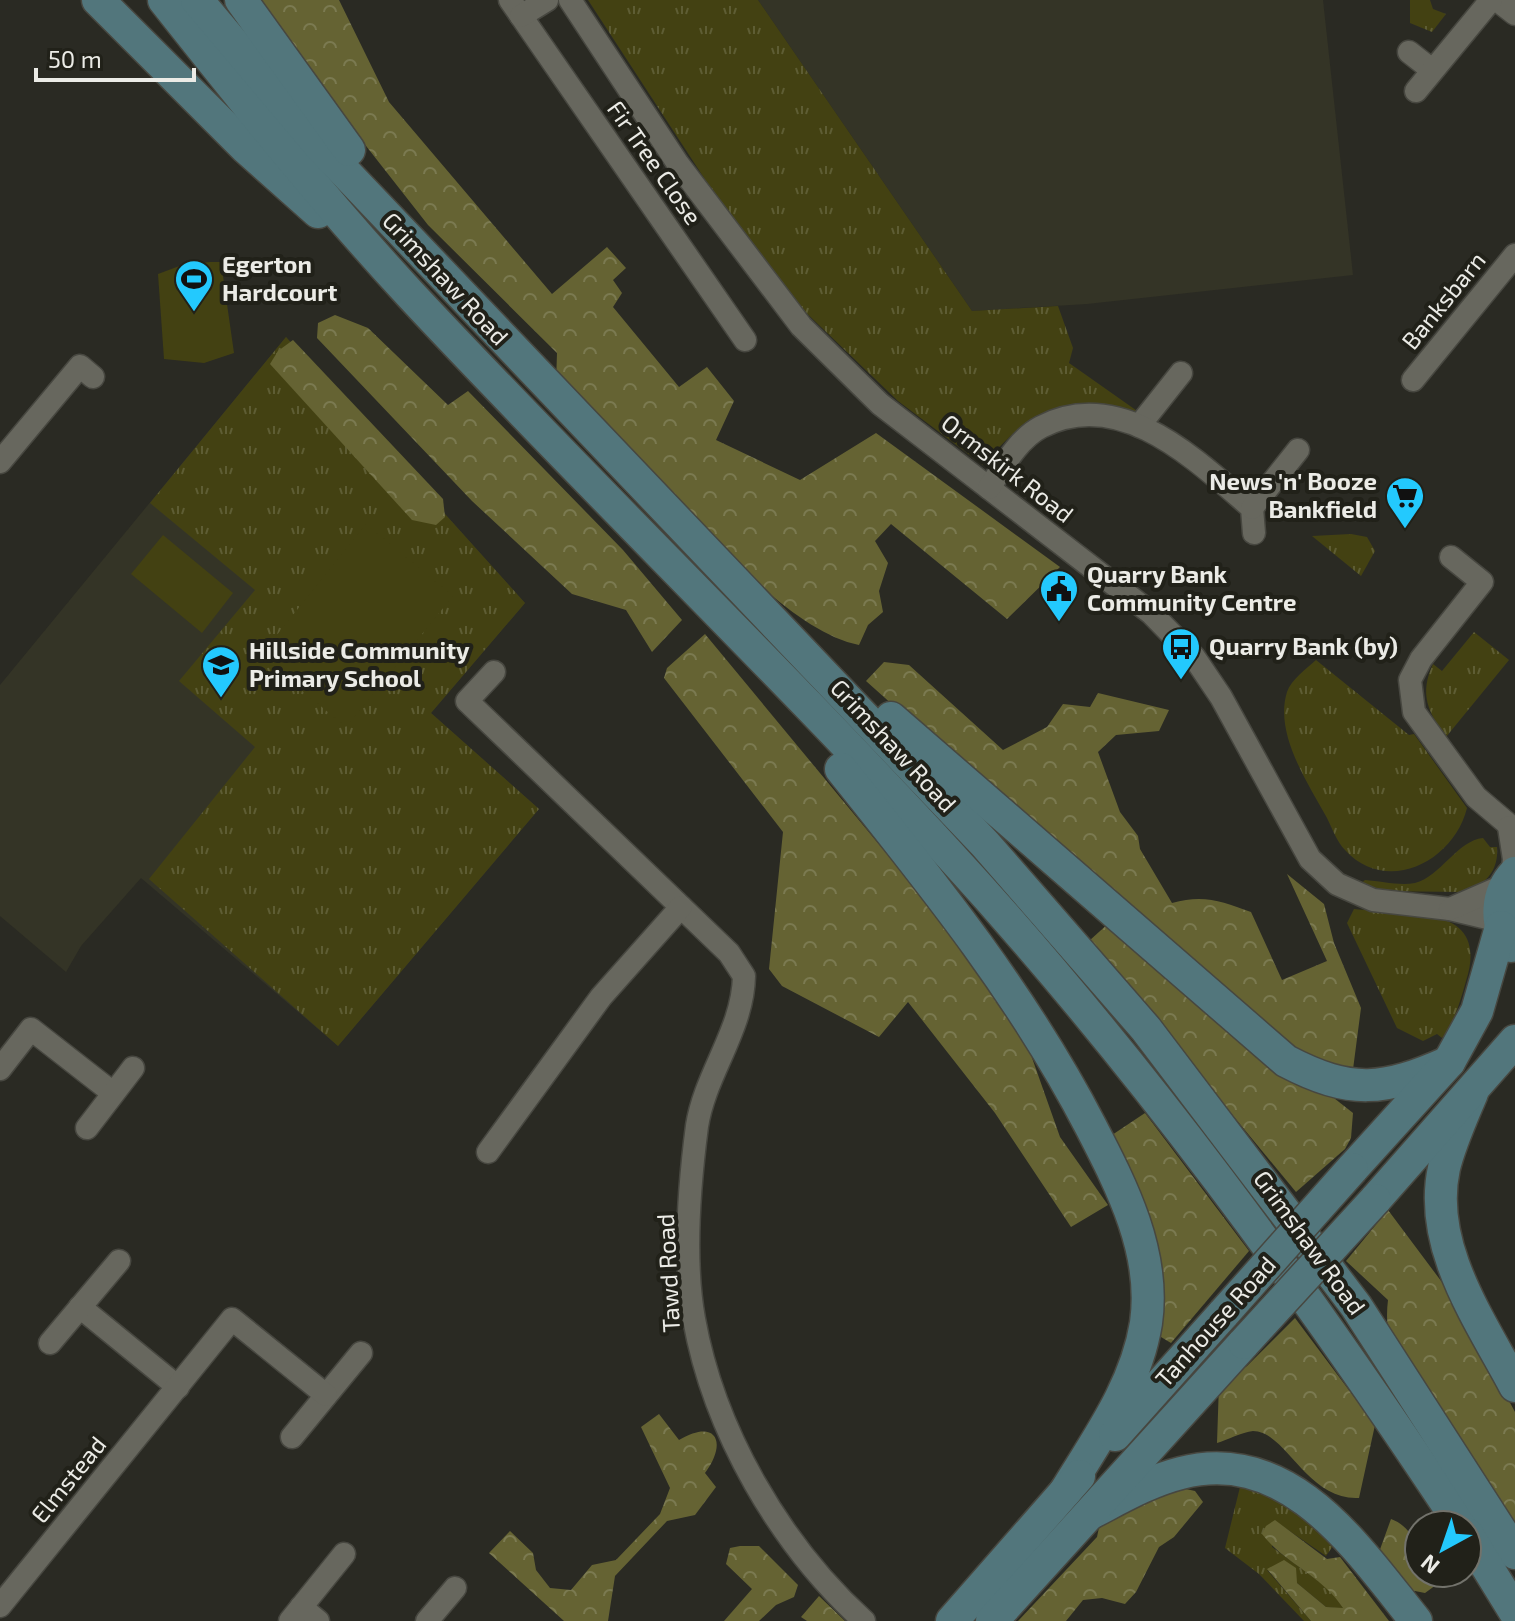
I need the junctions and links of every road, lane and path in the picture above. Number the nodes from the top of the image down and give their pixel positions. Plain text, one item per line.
1 (98, 0) edge
2 (164, 0) edge
3 (197, 0) edge
4 (241, 0) edge
5 (547, 0) edge
6 (570, 0) edge
7 (1491, 0) edge
8 (1497, 0) edge
9 (516, 8) edge
10 (1515, 14) edge
11 (1409, 52) dead end
12 (1432, 70) junction
13 (1416, 91) dead end
14 (1515, 255) edge
15 (435, 269) junction
16 (407, 291) junction
17 (745, 340) dead end
18 (1181, 373) dead end
19 (93, 377) dead end
20 (1413, 380) dead end
21 (1139, 426) junction
22 (1298, 450) dead end
23 (0, 462) edge
24 (989, 488) junction
25 (1252, 508) junction
26 (1254, 533) dead end
27 (1451, 557) dead end
28 (747, 592) junction
29 (721, 619) junction
30 (494, 672) dead end
31 (1511, 824) edge
32 (1511, 878) edge
33 (681, 907) junction
34 (1450, 909) junction
35 (1505, 933) edge
36 (1515, 1041) edge
37 (1449, 1062) junction
38 (133, 1068) dead end
39 (0, 1069) edge
40 (113, 1093) junction
41 (1472, 1093) junction
42 (87, 1128) dead end
43 (488, 1152) dead end
44 (119, 1261) dead end
45 (80, 1307) junction
46 (50, 1343) dead end
47 (361, 1353) dead end
48 (1515, 1386) edge
49 (178, 1387) junction
50 (326, 1395) junction
51 (292, 1437) dead end
52 (1065, 1492) junction
53 (1450, 1509) edge
54 (1091, 1513) junction
55 (1515, 1553) edge
56 (344, 1554) dead end
57 (1483, 1560) edge
58 (455, 1588) dead end
59 (0, 1606) edge
60 (1515, 1612) edge
61 (0, 1616) edge
62 (303, 1616) edge
63 (438, 1617) edge
64 (5, 1621) edge
65 (864, 1621) edge
66 (952, 1621) edge
67 (992, 1621) edge
68 (1416, 1621) edge

1 - 16 main road
2 - 16 main road, Grimshaw Road
3 - 15 main road, Grimshaw Road
4 - 15 main road
5 - 9 street, Fir Tree Close
6 - 24 street, Ormskirk Road
7 - 12 street
8 - 10 street
9 - 17 street, Fir Tree Close
11 - 12 street
12 - 13 street
14 - 20 street, Banksbarn
15 - 28 main road, Grimshaw Road
16 - 29 main road, Grimshaw Road
18 - 21 street
19 - 23 street
21 - 24 street
21 - 25 street
22 - 25 street
24 - 34 street, Ormskirk Road
25 - 26 street
27 - 31 street
28 - 37 main road
28 - 55 main road, Grimshaw Road
29 - 52 main road
29 - 53 main road, Grimshaw Road
30 - 33 street, Tawd Road
31 - 32 street
32 - 34 street
32 - 35 main road, Tanhouse Road
33 - 43 street
33 - 65 street, Tawd Road
34 - 35 street, Ormskirk Road
35 - 37 main road, Tanhouse Road
36 - 41 main road, Tanhouse Road
37 - 52 main road, Tanhouse Road, bridge
38 - 40 street
39 - 40 street
40 - 42 street
41 - 48 main road
41 - 54 main road, Tanhouse Road, bridge
44 - 45 street
45 - 46 street
45 - 49 street
47 - 50 street
49 - 50 street, Elmstead
49 - 59 street, Elmstead
50 - 51 street
52 - 66 main road, Tanhouse Road
54 - 67 main road, Tanhouse Road
54 - 68 main road
56 - 62 street
57 - 60 main road
58 - 63 street
61 - 64 street

